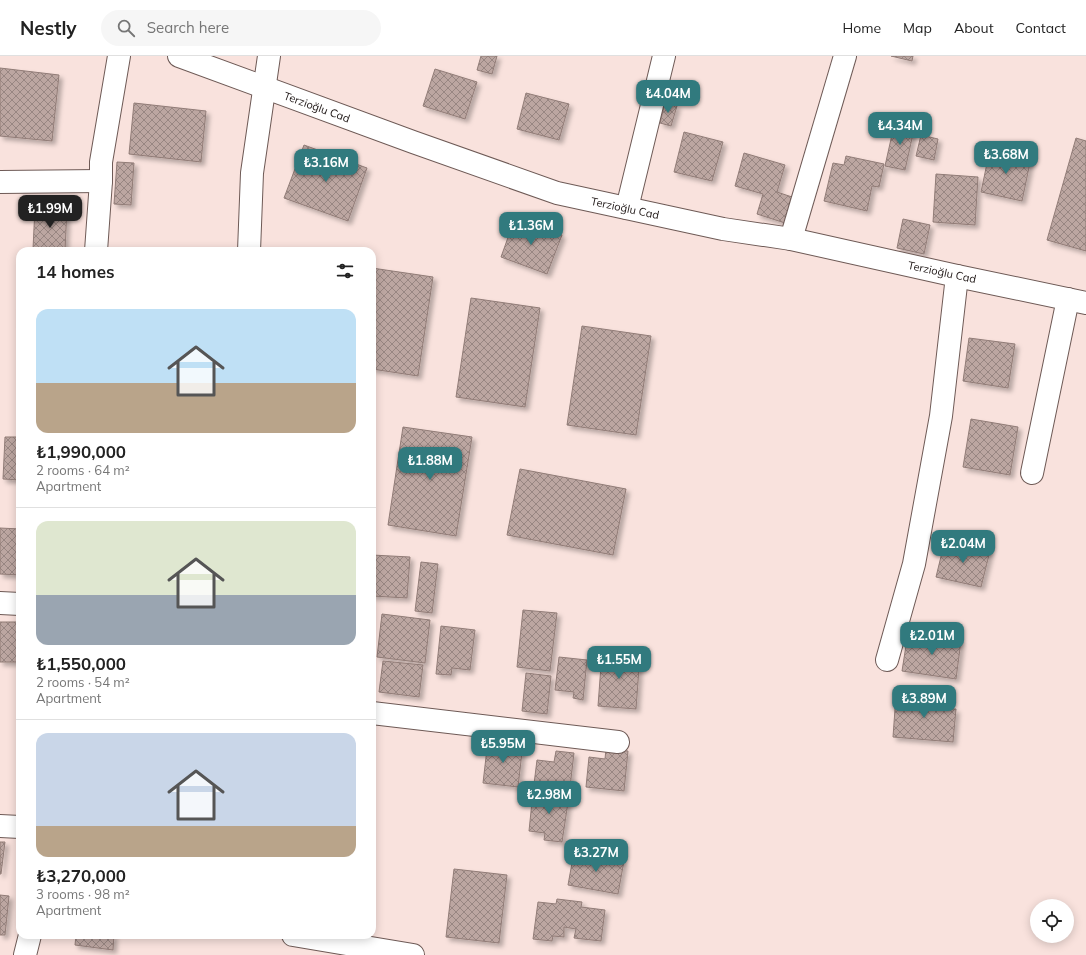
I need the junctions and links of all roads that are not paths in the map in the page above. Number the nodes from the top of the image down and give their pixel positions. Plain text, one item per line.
1 (119, 56) edge
2 (268, 56) edge
3 (664, 56) edge
4 (845, 56) edge
5 (185, 57) edge
6 (263, 87) junction
7 (101, 181) junction
8 (0, 182) edge
9 (627, 208) junction
10 (791, 239) junction
11 (96, 247) edge
12 (249, 247) edge
13 (957, 276) junction
14 (1077, 301) edge
15 (1032, 473) dead end
16 (0, 603) edge
17 (16, 604) edge
18 (887, 660) dead end
19 (376, 713) edge
20 (618, 742) dead end
21 (0, 826) edge
22 (16, 827) edge
23 (29, 939) edge
24 (317, 939) edge
25 (25, 955) edge
26 (413, 955) edge

1 - 7 street
2 - 6 street
3 - 9 street
4 - 10 street
5 - 6 street, Terzioğlu Cad
6 - 9 street, Terzioğlu Cad
6 - 12 street
7 - 8 street
7 - 11 street
9 - 10 street, Terzioğlu Cad
10 - 13 street, Terzioğlu Cad
13 - 14 street, Terzioğlu Cad
13 - 18 street
14 - 15 street
16 - 17 street
19 - 20 street
21 - 22 street
23 - 25 street
24 - 26 street

